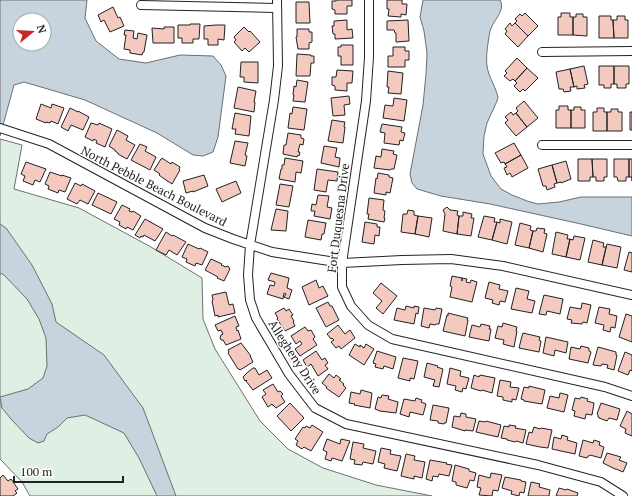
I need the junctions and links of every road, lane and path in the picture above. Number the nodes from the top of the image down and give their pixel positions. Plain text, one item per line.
1 (369, 0) edge
2 (190, 3) edge
3 (276, 4) edge
4 (141, 5) dead end
5 (632, 51) edge
6 (542, 52) dead end
7 (3, 129) edge
8 (542, 145) dead end
9 (632, 145) edge
10 (250, 245) junction
11 (342, 263) junction
12 (632, 295) edge
13 (632, 396) edge
14 (623, 496) edge

1 - 11 street, Fort Duquesna Drive
2 - 3 street
2 - 4 street
3 - 10 street, Allegheny Drive
5 - 6 street
7 - 10 street, North Pebble Beach Boulevard
8 - 9 street
10 - 11 street, North Pebble Beach Boulevard
10 - 14 street, Allegheny Drive
11 - 12 street, North Pebble Beach Boulevard
11 - 13 street, Fort Duquesna Drive

